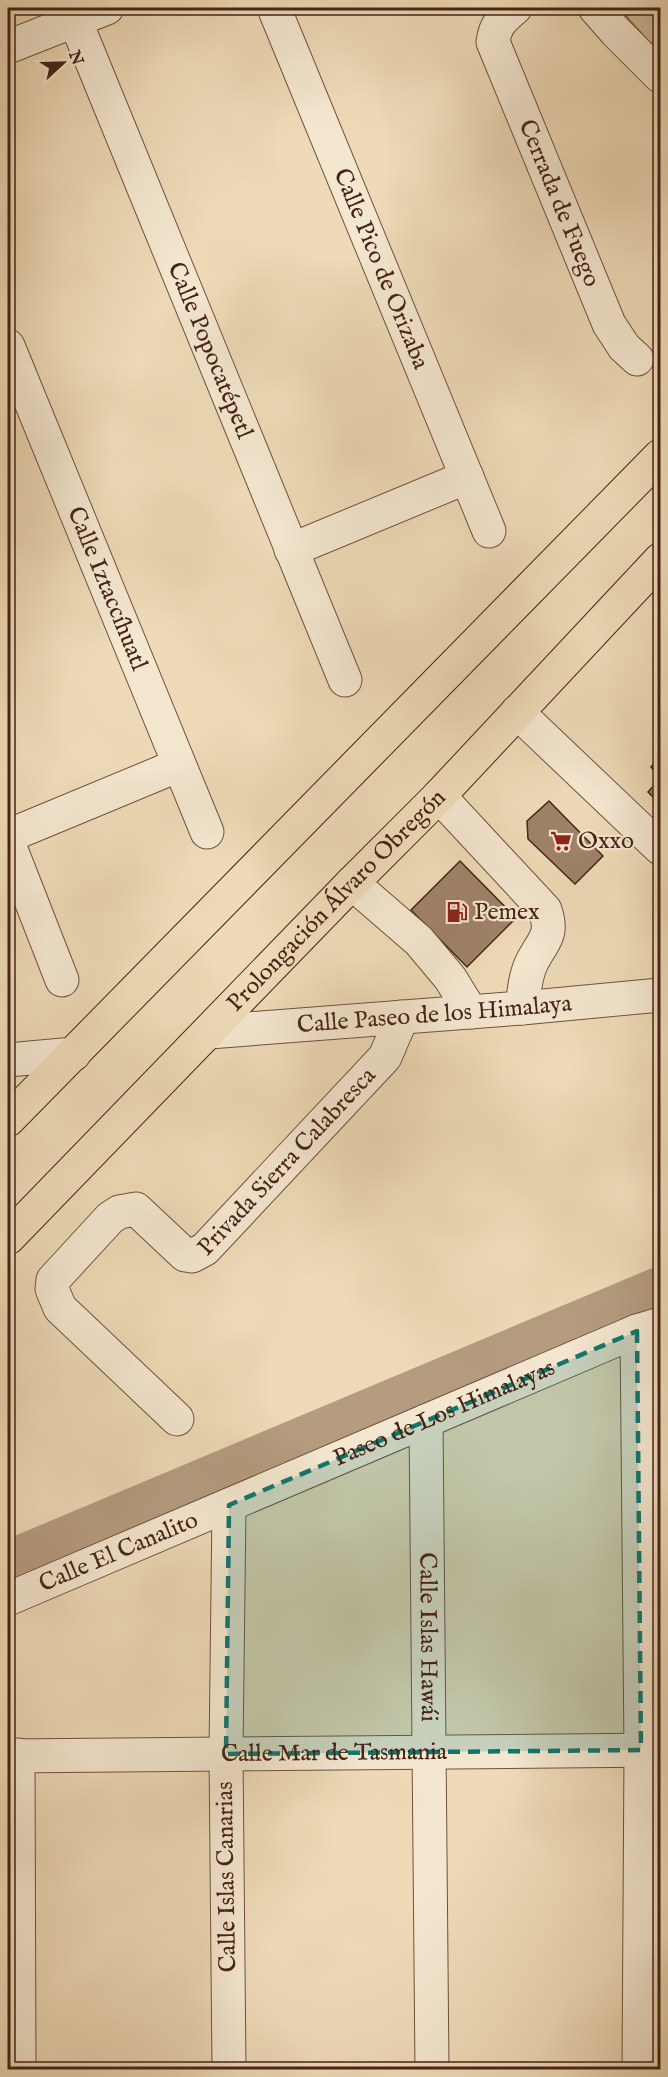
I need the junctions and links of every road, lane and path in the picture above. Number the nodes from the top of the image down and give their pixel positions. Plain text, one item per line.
1 (107, 8) edge
2 (274, 8) edge
3 (515, 8) edge
4 (595, 8) edge
5 (75, 20) junction
6 (8, 47) edge
7 (660, 76) edge
8 (8, 346) edge
9 (637, 359) dead end
10 (660, 456) edge
11 (467, 477) junction
12 (489, 531) dead end
13 (291, 550) junction
14 (660, 560) edge
15 (345, 680) dead end
16 (517, 712) junction
17 (179, 765) junction
18 (439, 796) junction
19 (207, 832) dead end
20 (8, 836) edge
21 (8, 842) edge
22 (660, 848) edge
23 (352, 883) junction
24 (62, 980) dead end
25 (660, 995) edge
26 (522, 1008) junction
27 (471, 1012) junction
28 (402, 1017) junction
29 (209, 1032) junction
30 (74, 1054) junction
31 (8, 1060) edge
32 (8, 1120) edge
33 (8, 1238) edge
34 (649, 1328) edge
35 (177, 1419) dead end
36 (426, 1422) junction
37 (229, 1505) junction
38 (8, 1599) edge
39 (651, 1750) edge
40 (430, 1753) junction
41 (226, 1754) junction
42 (13, 1755) edge
43 (19, 2070) edge
44 (229, 2070) edge
45 (432, 2070) edge
46 (639, 2070) edge

1 - 5 street
2 - 11 street, Calle Pico de Orizaba
3 - 9 street, Cerrada de Fuego
4 - 7 street
5 - 6 street
5 - 13 street, Calle Popocatépetl
8 - 17 street, Calle Iztaccíhuatl
10 - 30 main road
11 - 12 street, Calle Pico de Orizaba
11 - 13 street
13 - 15 street, Calle Popocatépetl
14 - 16 main road, Prolongación Álvaro Obregón
16 - 18 main road, Prolongación Álvaro Obregón
16 - 22 street
17 - 19 street, Calle Iztaccíhuatl
17 - 20 street
18 - 23 main road, Prolongación Álvaro Obregón
18 - 26 street
21 - 24 street
23 - 27 street
23 - 29 main road, Prolongación Álvaro Obregón
25 - 26 street, Calle Paseo de los Himalaya
26 - 27 street, Calle Paseo de los Himalaya
27 - 28 street, Calle Paseo de los Himalaya
28 - 29 street, Calle Paseo de los Himalaya
28 - 35 street, Privada Sierra Calabresca
29 - 33 main road, Prolongación Álvaro Obregón
30 - 31 street
30 - 32 main road
34 - 36 street, Paseo de Los Himalayas
34 - 39 street
36 - 37 street, Paseo de Los Himalayas
36 - 40 street, Calle Islas Hawái
37 - 38 street, Calle El Canalito
37 - 41 street, Calle Islas Canarias
39 - 40 street, Calle Mar de Tasmania
39 - 46 street
40 - 41 street, Calle Mar de Tasmania
40 - 45 street, Calle Islas Hawái
41 - 42 street, Calle Mar de Tasmania
41 - 44 street, Calle Islas Canarias
42 - 43 street

